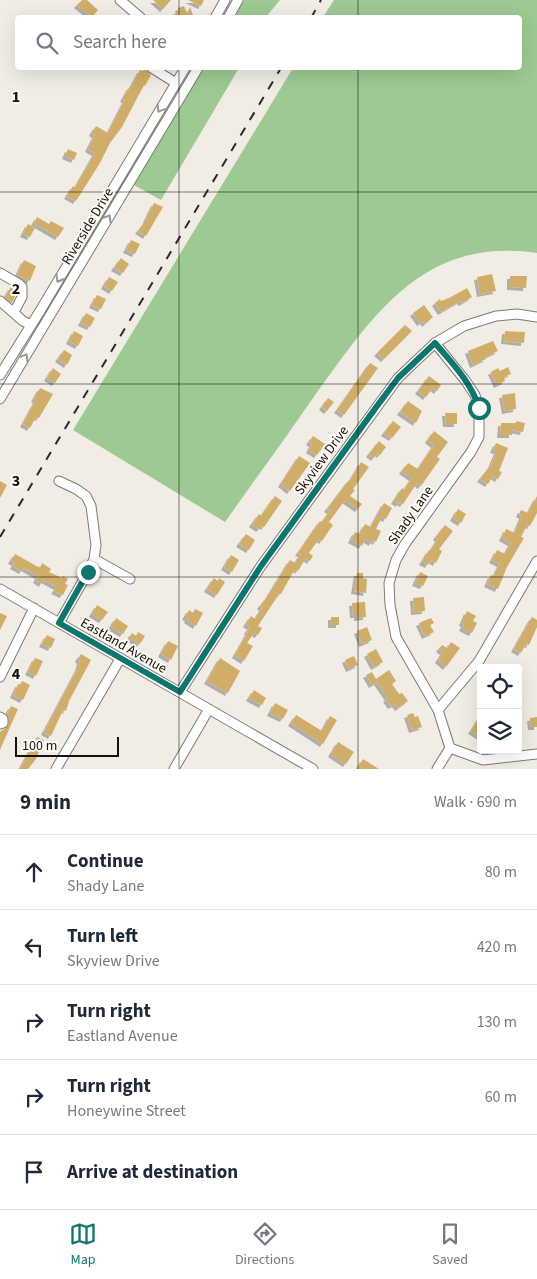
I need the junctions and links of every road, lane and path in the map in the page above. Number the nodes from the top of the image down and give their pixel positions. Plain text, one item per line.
1 (120, 0) edge
2 (225, 0) edge
3 (238, 0) edge
4 (138, 15) edge
5 (217, 15) edge
6 (230, 15) edge
7 (155, 70) edge
8 (184, 70) edge
9 (197, 70) edge
10 (176, 83) junction
11 (116, 181) junction
12 (126, 187) junction
13 (0, 273) edge
14 (0, 301) edge
15 (14, 312) junction
16 (537, 317) edge
17 (31, 324) junction
18 (435, 343) junction
19 (0, 375) edge
20 (0, 399) edge
21 (59, 481) dead end
22 (94, 559) junction
23 (537, 561) edge
24 (130, 578) dead end
25 (0, 589) edge
26 (34, 608) junction
27 (59, 623) junction
28 (120, 659) junction
29 (0, 678) edge
30 (180, 692) junction
31 (209, 709) junction
32 (438, 710) junction
33 (0, 716) edge
34 (0, 724) edge
35 (450, 748) junction
36 (537, 754) edge
37 (56, 769) edge
38 (174, 769) edge
39 (313, 769) edge
40 (437, 769) edge

1 - 4 street
2 - 5 street
3 - 6 street
7 - 10 street
8 - 10 street, Riverside Drive
9 - 12 street, Riverside Drive
10 -> 11 street, Riverside Drive
11 - 12 street
11 -> 17 street, Riverside Drive
20 -> 12 street, Riverside Drive
13 - 15 street
14 - 15 street
15 - 17 street
16 - 18 street, Skyview Drive
17 - 19 street, Riverside Drive
18 - 30 street, Skyview Drive
18 - 32 street, Shady Lane
21 - 22 street
22 - 24 street
22 - 27 street
23 - 32 street
25 - 26 street, Eastland Avenue
26 - 27 street, Eastland Avenue
26 - 29 street
27 - 28 street, Eastland Avenue
28 - 30 street, Eastland Avenue
28 - 37 street
30 - 31 street, Eastland Avenue
31 - 38 street
31 - 39 street, Eastland Avenue
32 - 35 street, Shady Lane
33 - 34 street
35 - 36 street
35 - 40 street

